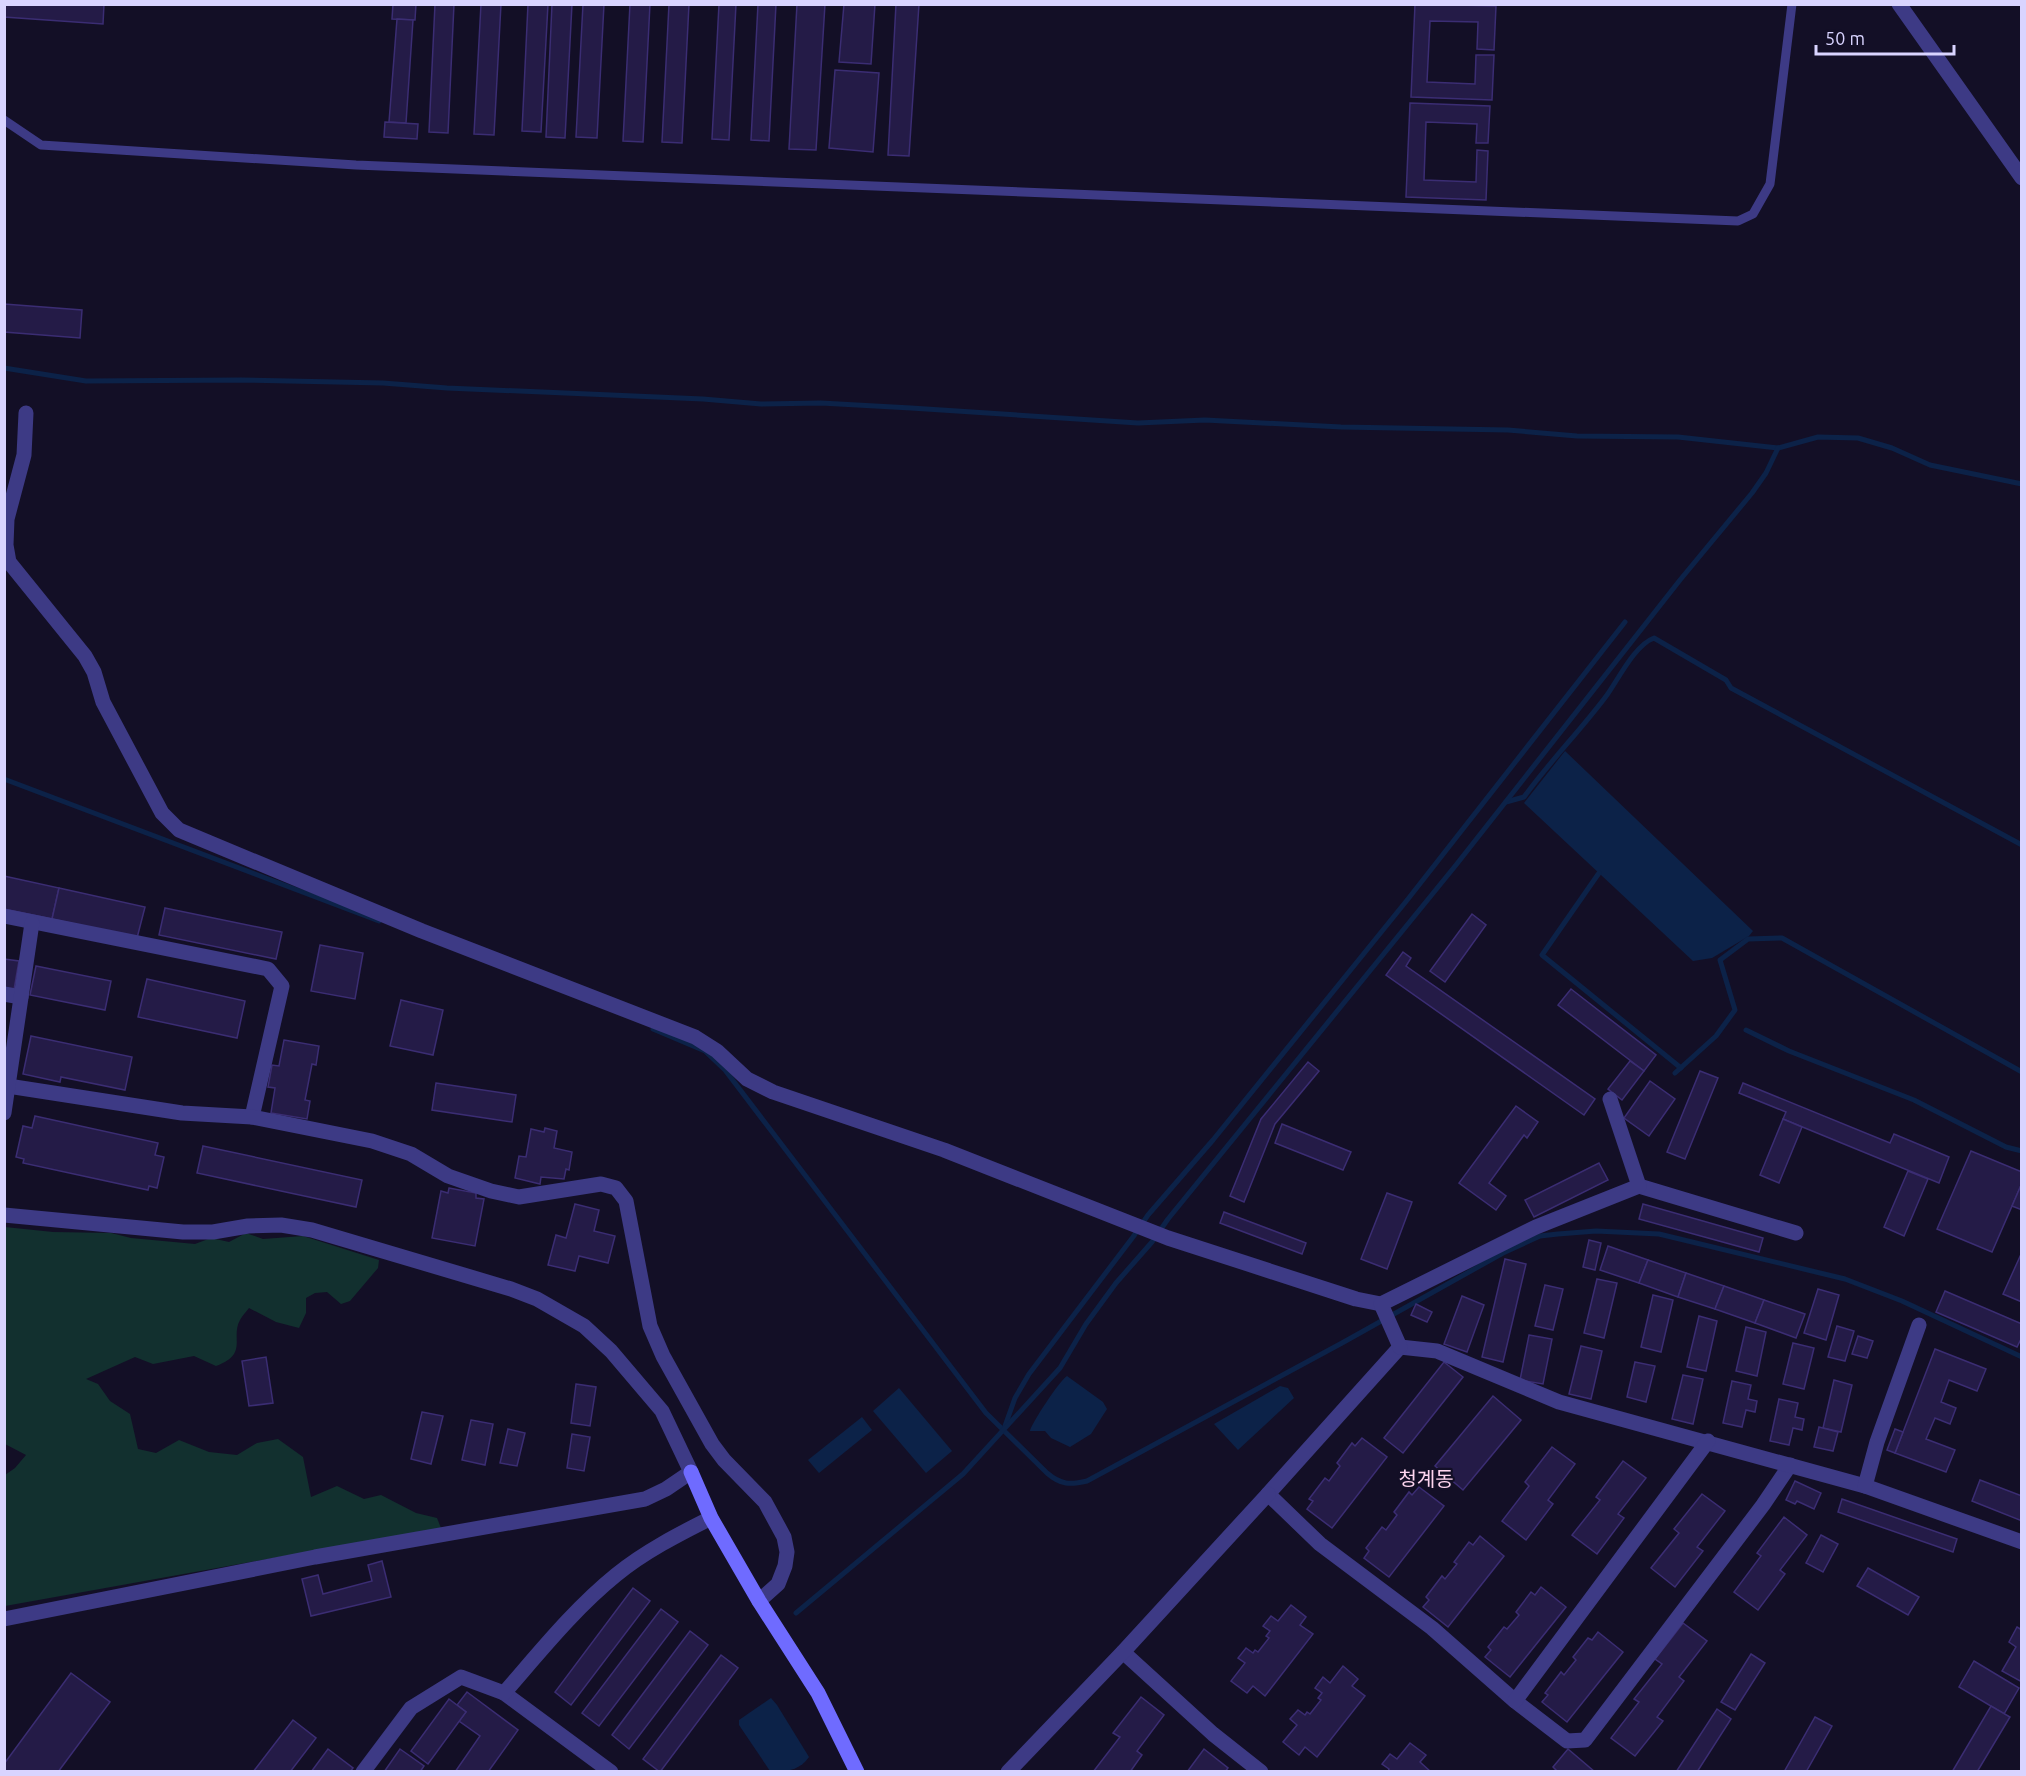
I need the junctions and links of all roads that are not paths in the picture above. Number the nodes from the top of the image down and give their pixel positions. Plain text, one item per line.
1 (1791, 4) edge
2 (1899, 4) edge
3 (4, 120) edge
4 (2022, 178) edge
5 (26, 413) dead end
6 (4, 916) edge
7 (32, 922) junction
8 (4, 994) edge
9 (21, 997) junction
10 (8, 1086) junction
11 (1610, 1099) dead end
12 (4, 1113) edge
13 (252, 1117) junction
14 (1639, 1186) junction
15 (4, 1215) edge
16 (1796, 1233) dead end
17 (1385, 1314) junction
18 (1919, 1325) dead end
19 (1400, 1347) junction
20 (1707, 1441) junction
21 (1790, 1465) junction
22 (691, 1472) junction
23 (1865, 1486) junction
24 (1268, 1494) junction
25 (711, 1518) junction
26 (2022, 1542) edge
27 (759, 1601) junction
28 (4, 1619) edge
29 (1123, 1652) junction
30 (504, 1692) junction
31 (1515, 1701) junction
32 (363, 1772) edge
33 (611, 1772) edge
34 (857, 1772) edge
35 (1008, 1772) edge
36 (1261, 1772) edge

1 - 3 lane
2 - 4 street
5 - 17 street
6 - 7 street
7 - 9 street
7 - 13 street
8 - 9 street
9 - 10 street
10 - 12 street
10 - 13 street
11 - 14 street
13 - 27 street
14 - 16 street
14 - 17 street
15 - 22 street
17 - 19 street
18 - 23 street
19 - 20 street
19 - 24 street
20 - 21 street
20 - 31 street
21 - 23 street
21 - 31 street
22 - 25 street
22 - 28 street
23 - 26 street
24 - 29 street
24 - 31 street
25 - 27 street
25 - 30 street
27 - 34 street
29 - 35 street
29 - 36 street
30 - 32 street
30 - 33 street

